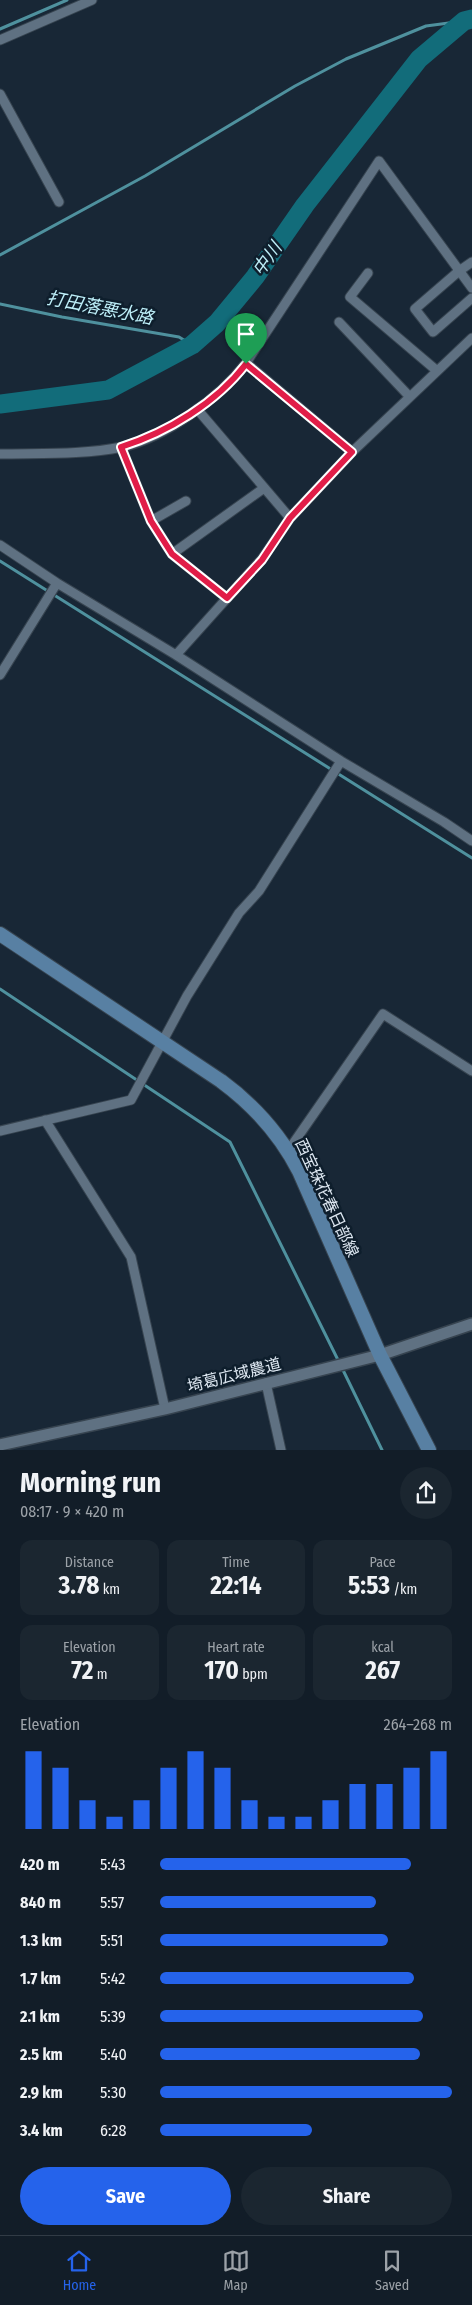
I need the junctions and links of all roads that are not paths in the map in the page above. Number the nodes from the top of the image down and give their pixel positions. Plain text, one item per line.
1 (92, 0) edge
2 (0, 40) edge
3 (0, 94) edge
4 (59, 202) dead end
5 (472, 262) edge
6 (459, 270) junction
7 (368, 273) dead end
8 (472, 288) edge
9 (472, 298) edge
10 (339, 322) dead end
11 (472, 338) edge
12 (246, 364) junction
13 (436, 370) junction
14 (409, 396) junction
15 (197, 409) junction
16 (121, 447) junction
17 (352, 452) junction
18 (0, 454) edge
19 (264, 488) junction
20 (186, 501) dead end
21 (290, 518) junction
22 (151, 521) junction
23 (0, 545) edge
24 (172, 554) junction
25 (57, 583) junction
26 (227, 598) junction
27 (176, 655) junction
28 (0, 675) edge
29 (341, 761) junction
30 (472, 841) edge
31 (0, 934) edge
32 (163, 1042) junction
33 (472, 1071) edge
34 (45, 1120) junction
35 (0, 1131) edge
36 (288, 1151) junction
37 (472, 1324) edge
38 (380, 1355) junction
39 (266, 1384) junction
40 (165, 1409) junction
41 (0, 1445) edge
42 (280, 1450) edge
43 (429, 1450) edge

1 - 2 street
3 - 4 street
5 - 6 street
6 - 8 street
6 - 9 street
6 - 12 street
7 - 13 street
10 - 14 street
11 - 13 street
12 - 15 street
12 - 17 street
13 - 14 street
14 - 17 street
15 - 16 street
15 - 19 street
16 - 18 street
16 - 22 street
17 - 21 street
19 - 21 street
19 - 24 street
20 - 22 street
21 - 26 street
22 - 24 street
23 - 25 street
24 - 26 street
25 - 27 street
25 - 28 street
26 - 27 street
27 - 29 street
29 - 30 street
29 - 32 street
31 - 32 main road, 西宝珠花春日部線
32 - 34 street
32 - 36 main road, 西宝珠花春日部線
33 - 36 street
34 - 35 street
34 - 40 street
36 - 38 main road, 西宝珠花春日部線
37 - 38 street, 埼葛広域農道
38 - 39 street, 埼葛広域農道
38 - 43 main road, 西宝珠花春日部線
39 - 40 street, 埼葛広域農道
39 - 42 street
40 - 41 street, 埼葛広域農道

